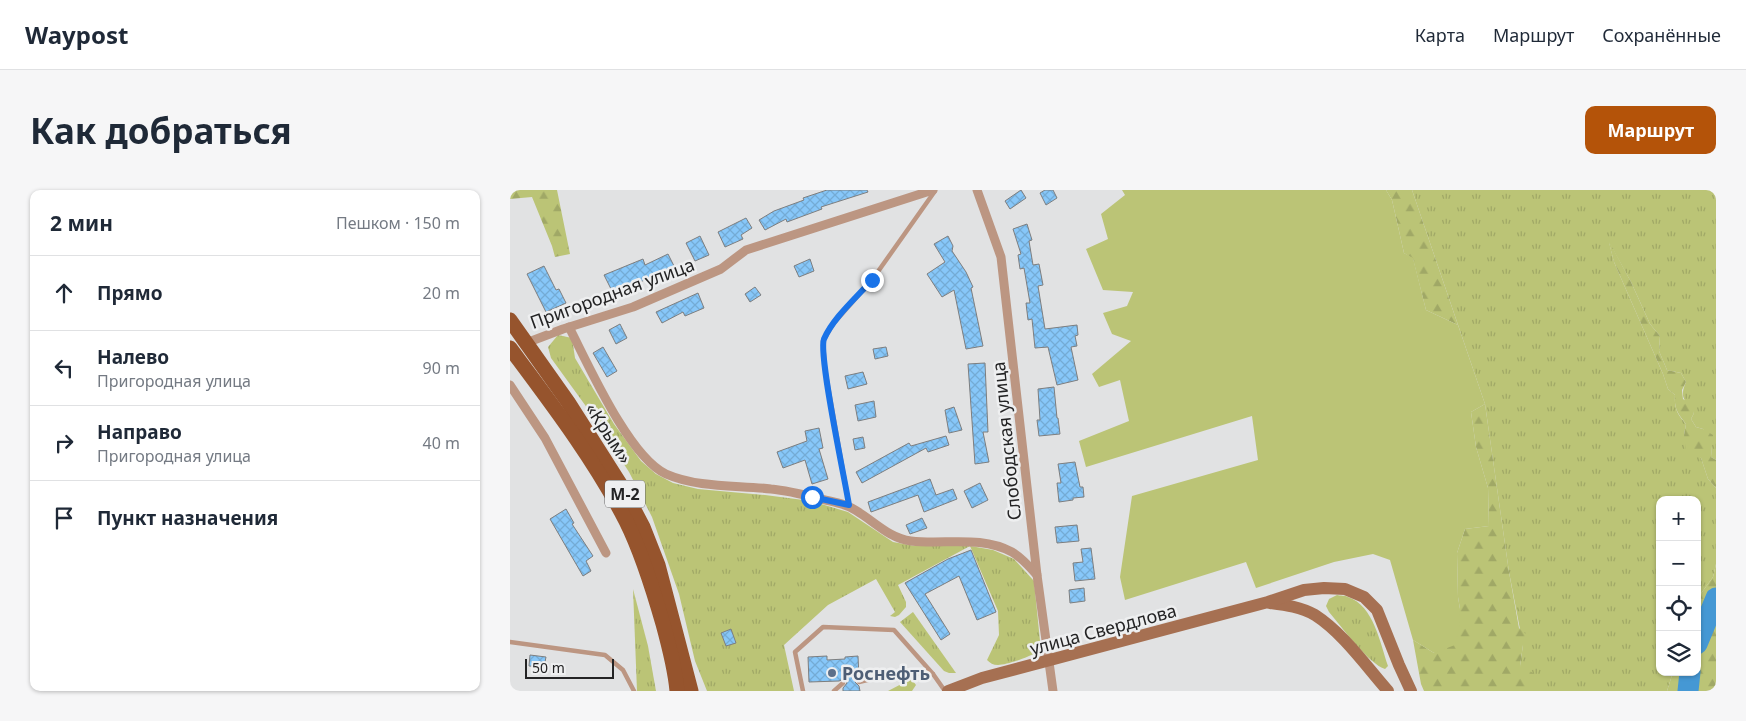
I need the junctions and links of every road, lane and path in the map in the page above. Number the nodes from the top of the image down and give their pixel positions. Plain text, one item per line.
1 (934, 190) edge
2 (977, 190) edge
3 (510, 320) edge
4 (569, 327) junction
5 (526, 343) junction
6 (510, 348) edge
7 (510, 386) edge
8 (849, 505) junction
9 (606, 553) dead end
10 (1037, 575) junction
11 (1268, 602) junction
12 (510, 642) edge
13 (682, 656) junction
14 (1048, 662) junction
15 (933, 674) junction
16 (859, 682) dead end
17 (843, 683) dead end
18 (634, 691) edge
19 (677, 691) edge
20 (691, 691) edge
21 (697, 691) edge
22 (803, 691) edge
23 (834, 691) edge
24 (946, 691) edge
25 (1053, 691) edge
26 (1388, 691) edge
27 (1411, 691) edge

1 - 4 street, Пригородная улица
1 - 8 lane, Пригородная улица
2 - 10 street, Слободская улица
3 - 5 main road, «Крым» / М-2
4 - 5 street, Пригородная улица
4 - 8 street
5 - 13 main road, «Крым» / М-2
6 - 19 main road, М-2
7 - 9 street
8 - 10 street
10 - 14 street, Слободская улица
11 - 14 main road, улица Свердлова
11 - 26 main road, улица Свердлова
11 - 27 main road, улица Свердлова
12 - 18 lane
13 - 20 main road, «Крым» / М-2
13 - 21 main road
14 - 24 main road, улица Свердлова
14 - 25 street, Слободская улица
15 - 16 lane
15 - 22 lane
15 - 24 lane
17 - 23 lane

